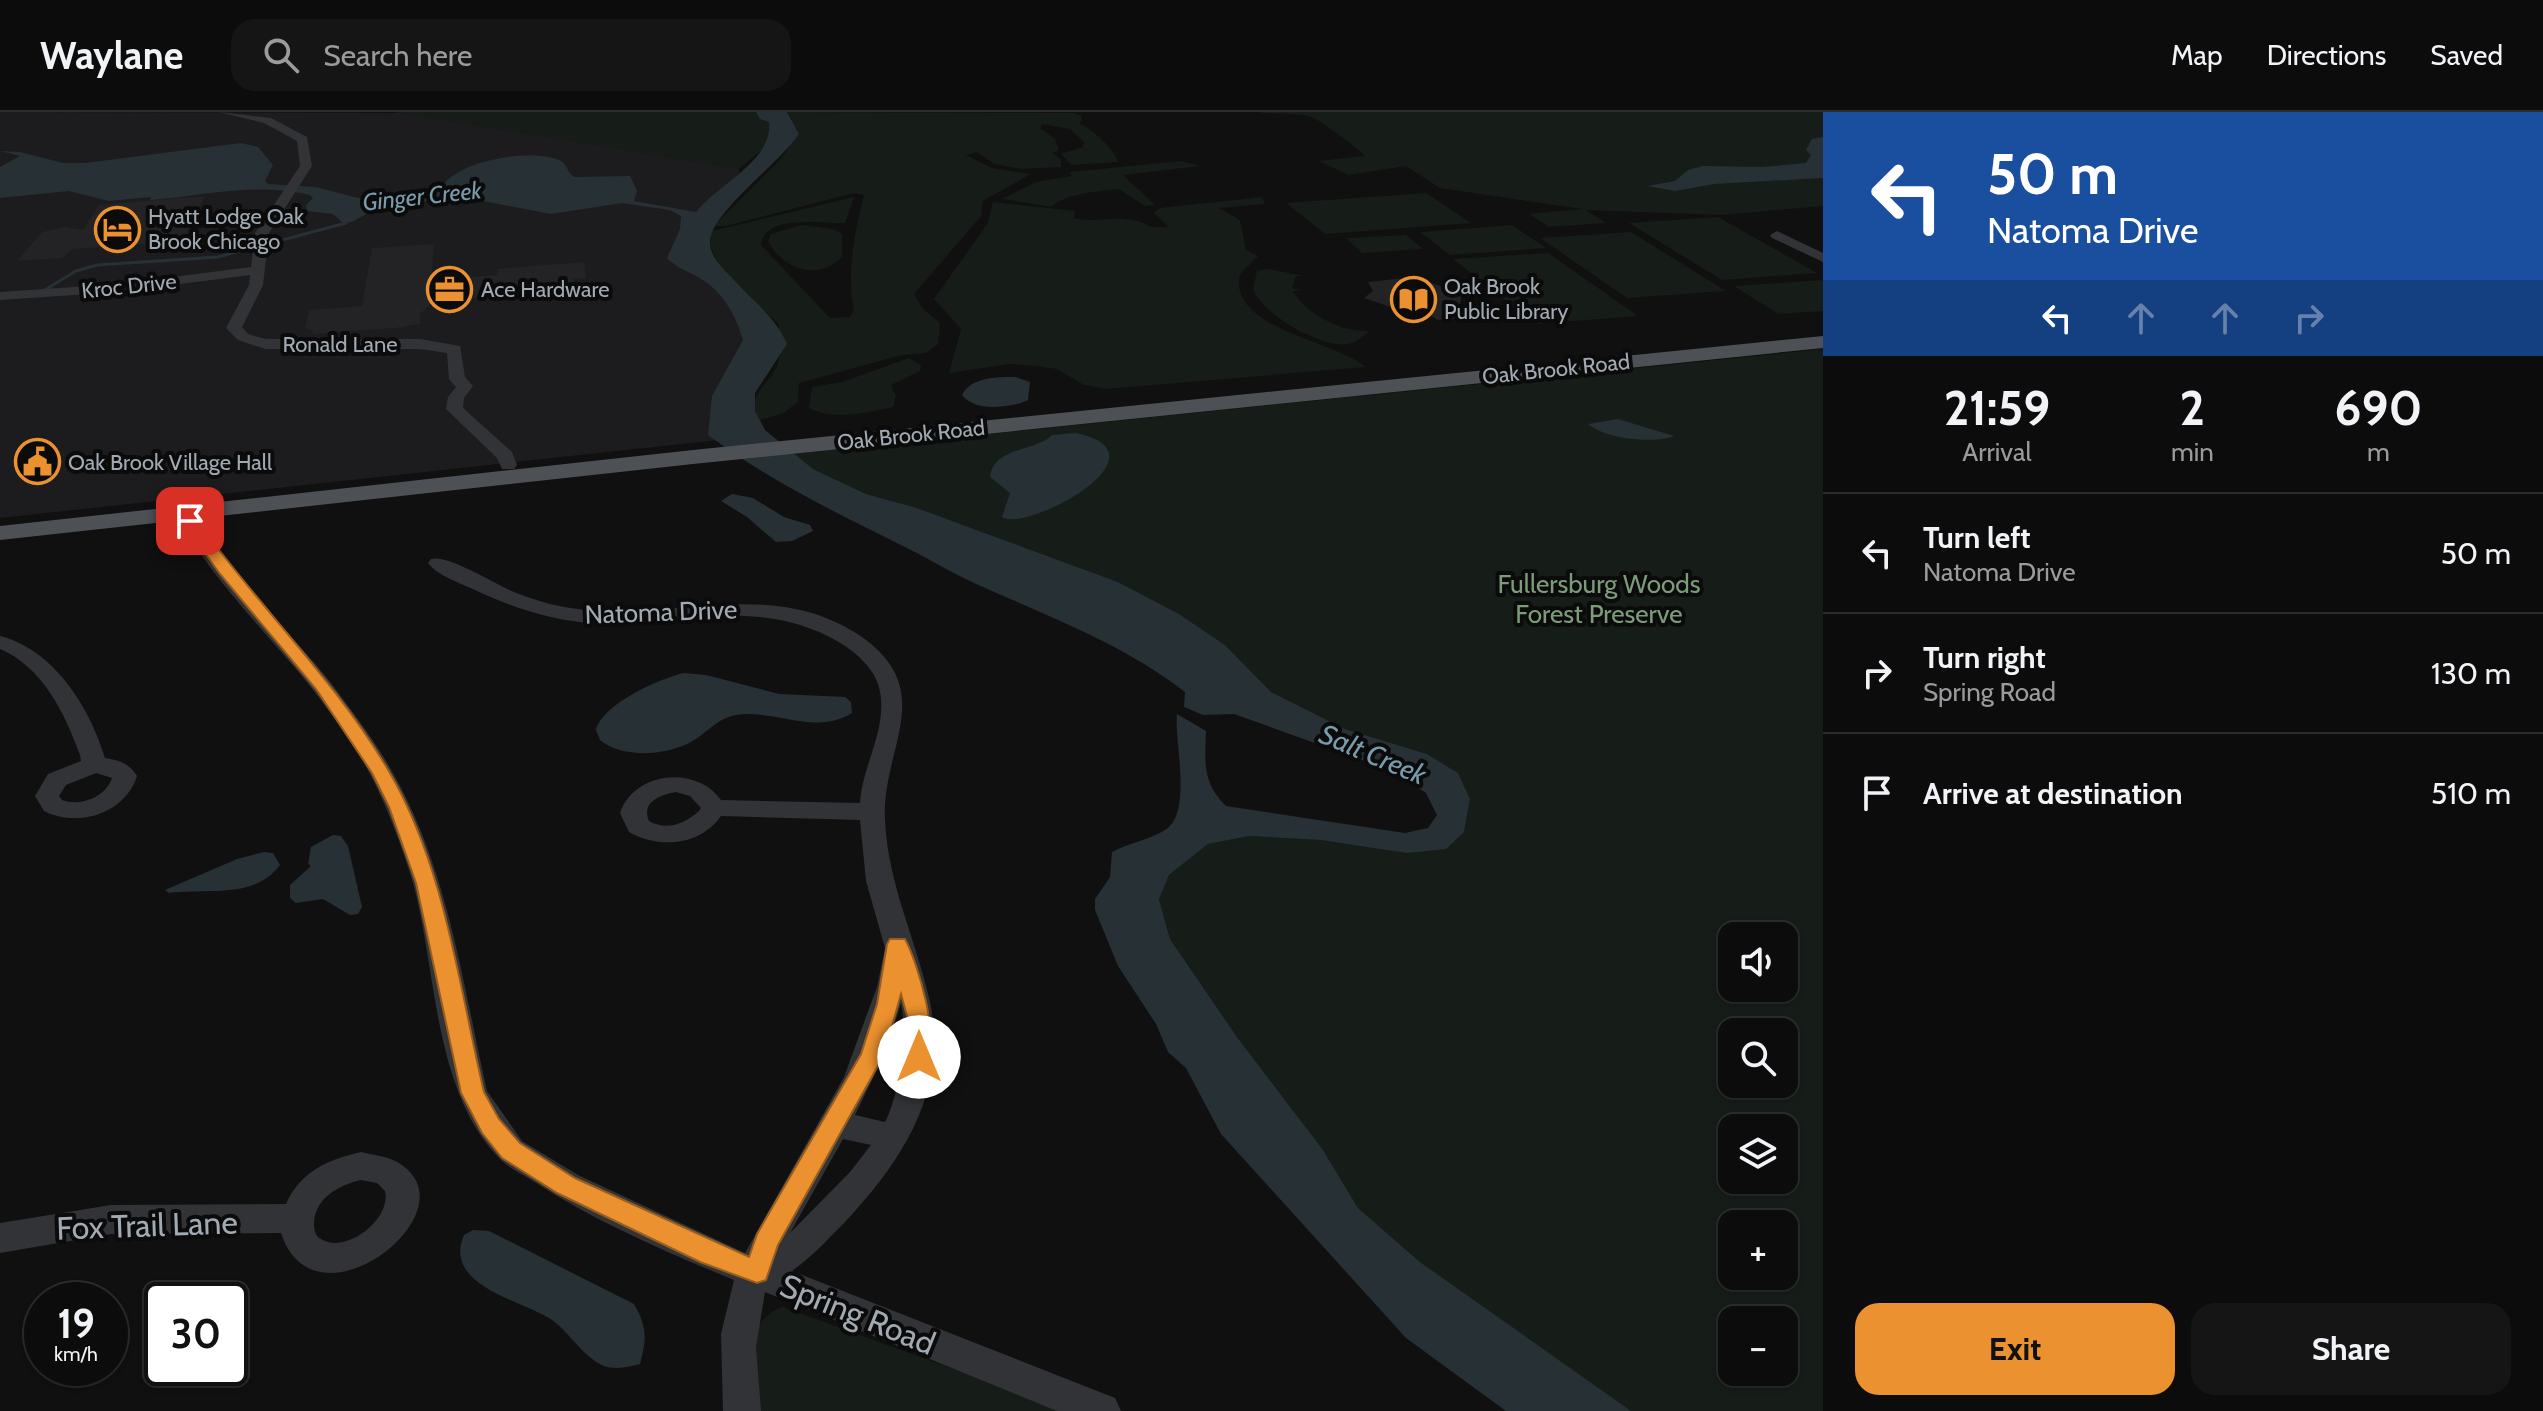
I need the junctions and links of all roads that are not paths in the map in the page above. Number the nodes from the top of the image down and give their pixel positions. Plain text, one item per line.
1 (223, 112) edge
2 (1777, 235) dead end
3 (1823, 258) edge
4 (257, 278) junction
5 (0, 296) edge
6 (0, 309) edge
7 (1823, 332) edge
8 (1823, 342) edge
9 (804, 440) junction
10 (688, 452) junction
11 (508, 465) junction
12 (185, 507) junction
13 (0, 522) edge
14 (0, 533) edge
15 (438, 563) dead end
16 (0, 642) edge
17 (94, 765) dead end
18 (714, 808) dead end
19 (872, 812) junction
20 (897, 944) junction
21 (835, 1124) junction
22 (895, 1137) junction
23 (296, 1217) dead end
24 (0, 1238) edge
25 (757, 1272) junction
26 (742, 1411) edge
27 (1102, 1411) edge

1 - 4 street, Ronald Lane
2 - 3 street
4 - 5 street, Kroc Drive
4 - 6 street, Kroc Drive
4 - 11 street, Ronald Lane
7 - 9 main road, Oak Brook Road
8 - 9 main road, Oak Brook Road
9 - 10 main road, Oak Brook Road
10 - 11 main road, Oak Brook Road
10 - 12 main road, Oak Brook Road
11 - 12 main road, Oak Brook Road
12 - 13 main road, Oak Brook Road
12 - 14 main road, Oak Brook Road
12 - 25 street, Spring Road
15 - 19 street, Natoma Drive
16 - 17 street
18 - 19 street
19 - 20 street, Natoma Drive
20 - 21 street, Natoma Drive
20 - 22 street, Natoma Drive
21 - 22 street
21 - 25 street, Natoma Drive
22 - 25 street, Natoma Drive
23 - 24 street, Fox Trail Lane
25 - 26 street
25 - 27 street, Spring Road

